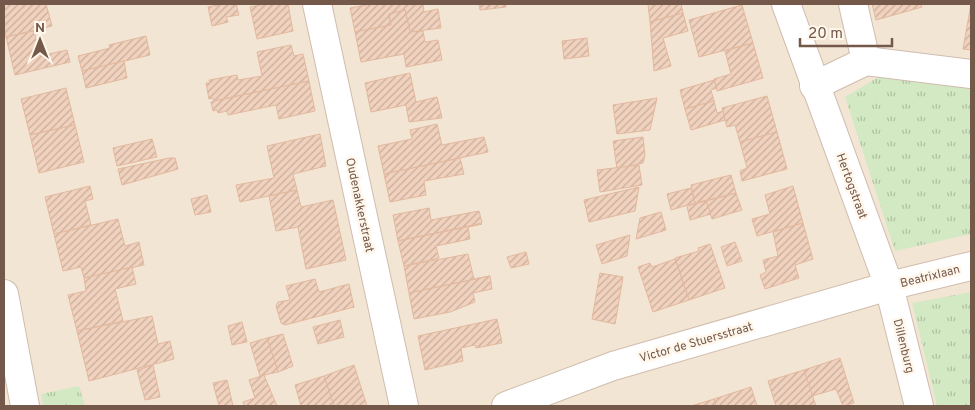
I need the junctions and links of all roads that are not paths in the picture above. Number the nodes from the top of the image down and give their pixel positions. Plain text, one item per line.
1 (317, 4) edge
2 (786, 4) edge
3 (853, 4) edge
4 (866, 61) junction
5 (971, 74) edge
6 (814, 86) junction
7 (971, 266) edge
8 (889, 286) junction
9 (4, 294) edge
10 (25, 406) edge
11 (404, 406) edge
12 (506, 406) edge
13 (919, 406) edge

1 - 11 street, Oudenakkerstraat
2 - 6 street, Hertogstraat
3 - 4 street
4 - 5 street
4 - 6 street
6 - 8 street, Hertogstraat
7 - 8 street, Beatrixlaan
8 - 12 street, Victor de Stuersstraat
8 - 13 street, Dillenburg
9 - 10 street

